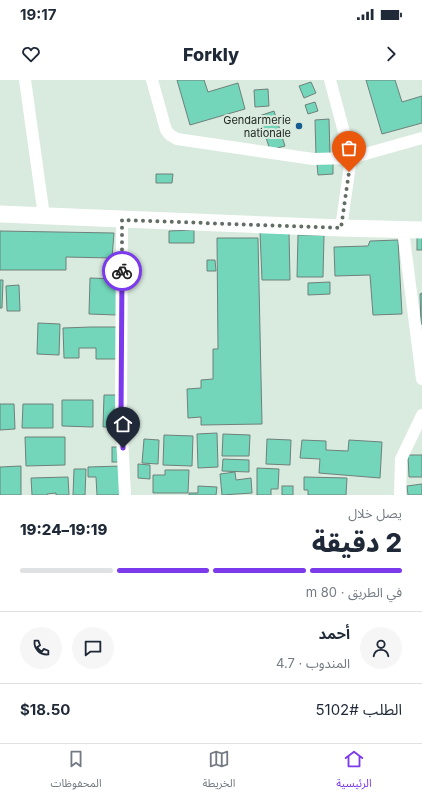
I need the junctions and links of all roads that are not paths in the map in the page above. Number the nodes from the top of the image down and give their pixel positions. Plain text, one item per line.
1 (25, 80) edge
2 (152, 80) edge
3 (330, 80) edge
4 (422, 138) edge
5 (351, 158) junction
6 (0, 214) edge
7 (44, 216) junction
8 (122, 220) junction
9 (341, 228) junction
10 (402, 230) junction
11 (422, 230) edge
12 (422, 378) edge
13 (422, 415) edge
14 (125, 495) edge
15 (400, 495) edge

1 - 7 street
2 - 5 street
3 - 5 street
4 - 5 street
5 - 9 street
6 - 7 main road
7 - 8 main road
8 - 9 main road
8 - 14 street
9 - 10 main road
10 - 11 main road
10 - 12 street
13 - 15 street

